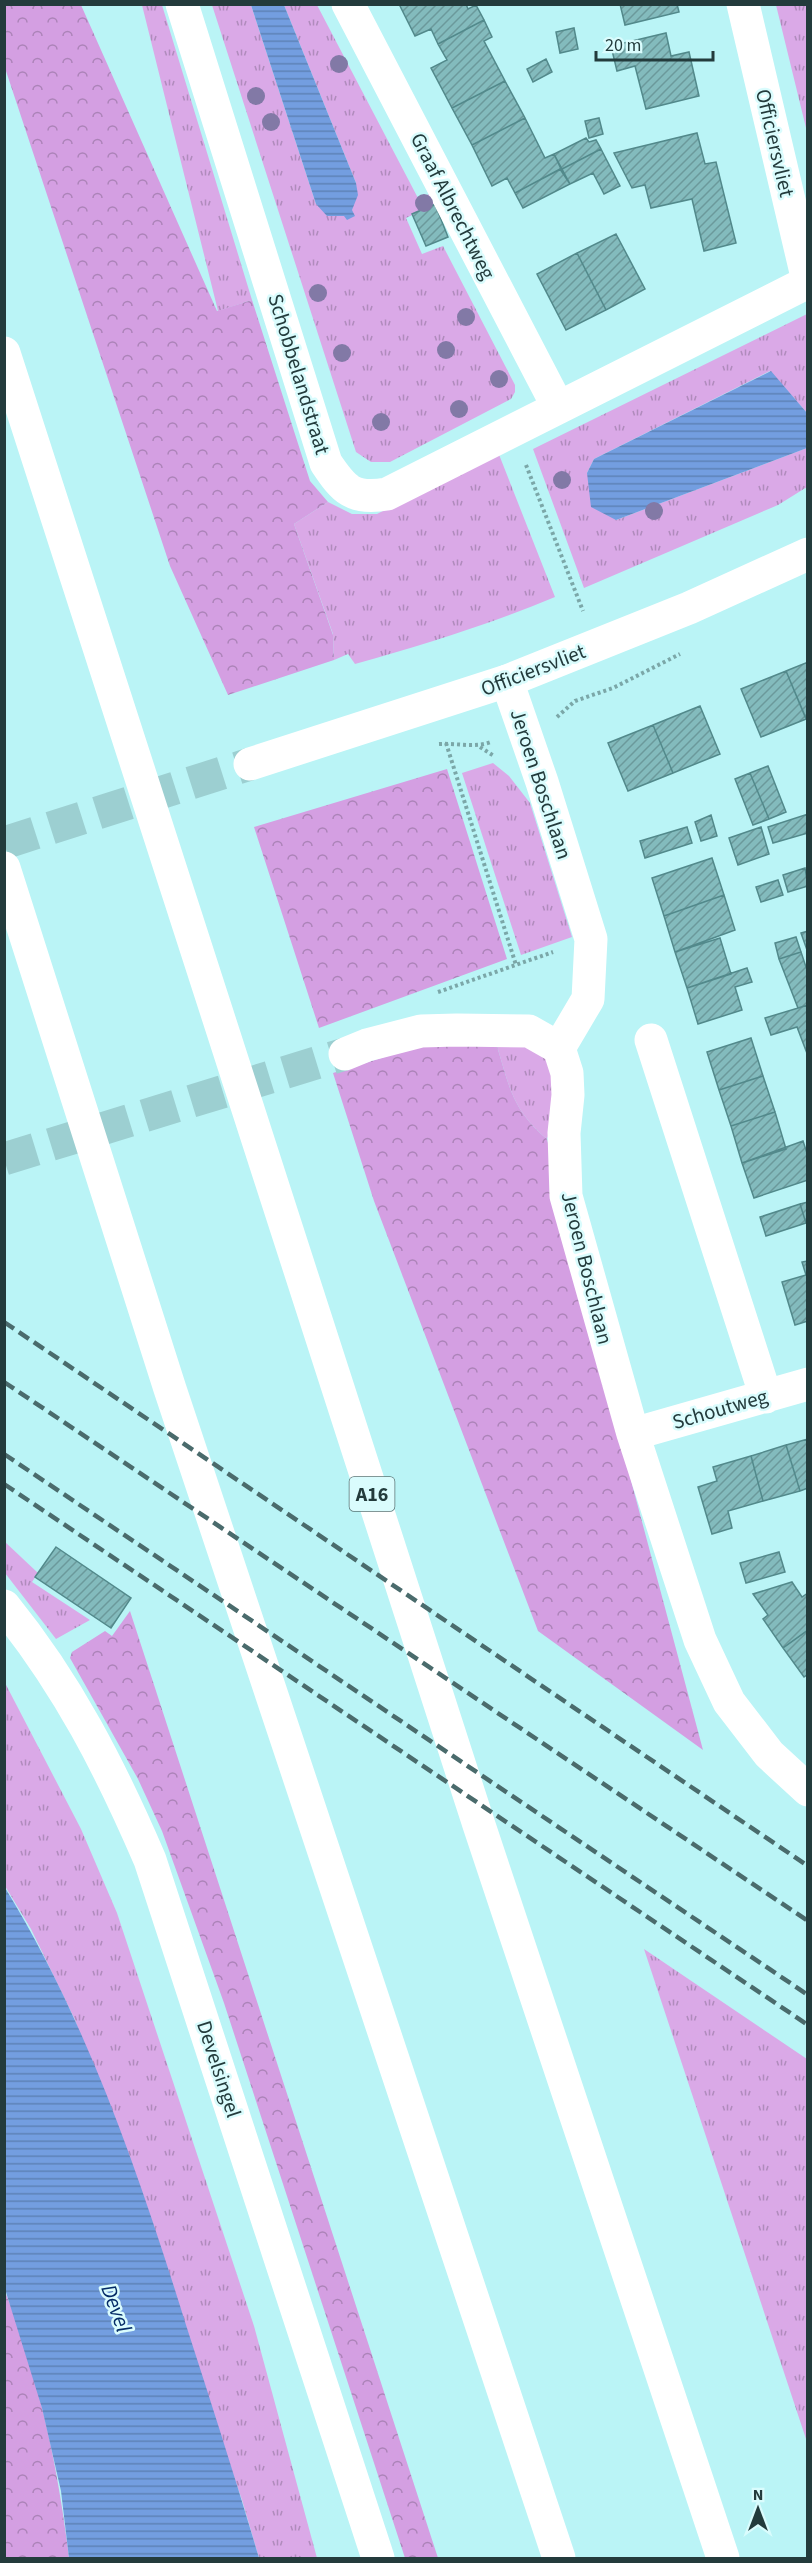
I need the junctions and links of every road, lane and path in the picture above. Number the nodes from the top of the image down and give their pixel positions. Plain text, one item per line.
1 (182, 4) edge
2 (348, 4) edge
3 (743, 4) edge
4 (807, 281) edge
5 (4, 353) edge
6 (558, 407) junction
7 (513, 431) junction
8 (807, 554) edge
9 (597, 646) junction
10 (507, 681) junction
11 (525, 729) junction
12 (430, 744) dead end
13 (446, 744) junction
14 (250, 764) tunnel mouth
15 (4, 868) edge
16 (591, 939) junction
17 (516, 965) junction
18 (432, 994) dead end
19 (651, 1040) dead end
20 (559, 1048) junction
21 (345, 1054) tunnel mouth
22 (807, 1384) edge
23 (766, 1397) junction
24 (633, 1434) junction
25 (4, 1606) edge
26 (807, 1790) edge
27 (378, 2559) edge
28 (559, 2559) edge
29 (723, 2559) edge

1 - 7 main road, Schobbelandstraat
2 - 6 main road, Graaf Albrechtweg
3 - 4 main road, Officiersvliet
4 - 6 main road, Schobbelandstraat
5 - 29 main road, A16
6 - 7 main road, Schobbelandstraat
7 - 9 path
8 - 9 main road, Officiersvliet
9 - 10 main road, Officiersvliet
9 - 11 path
10 - 11 main road, Jeroen Boschlaan
10 - 14 main road, Officiersvliet
11 - 13 path
11 - 16 main road, Jeroen Boschlaan
12 - 13 path
13 - 17 path
15 - 28 main road
16 - 17 path
16 - 20 main road, Jeroen Boschlaan
17 - 18 path
19 - 23 main road
20 - 21 main road
20 - 24 main road, Jeroen Boschlaan
22 - 23 main road, Schoutweg
23 - 24 main road, Schoutweg
24 - 26 main road, Jeroen Boschlaan
25 - 27 main road, Develsingel

